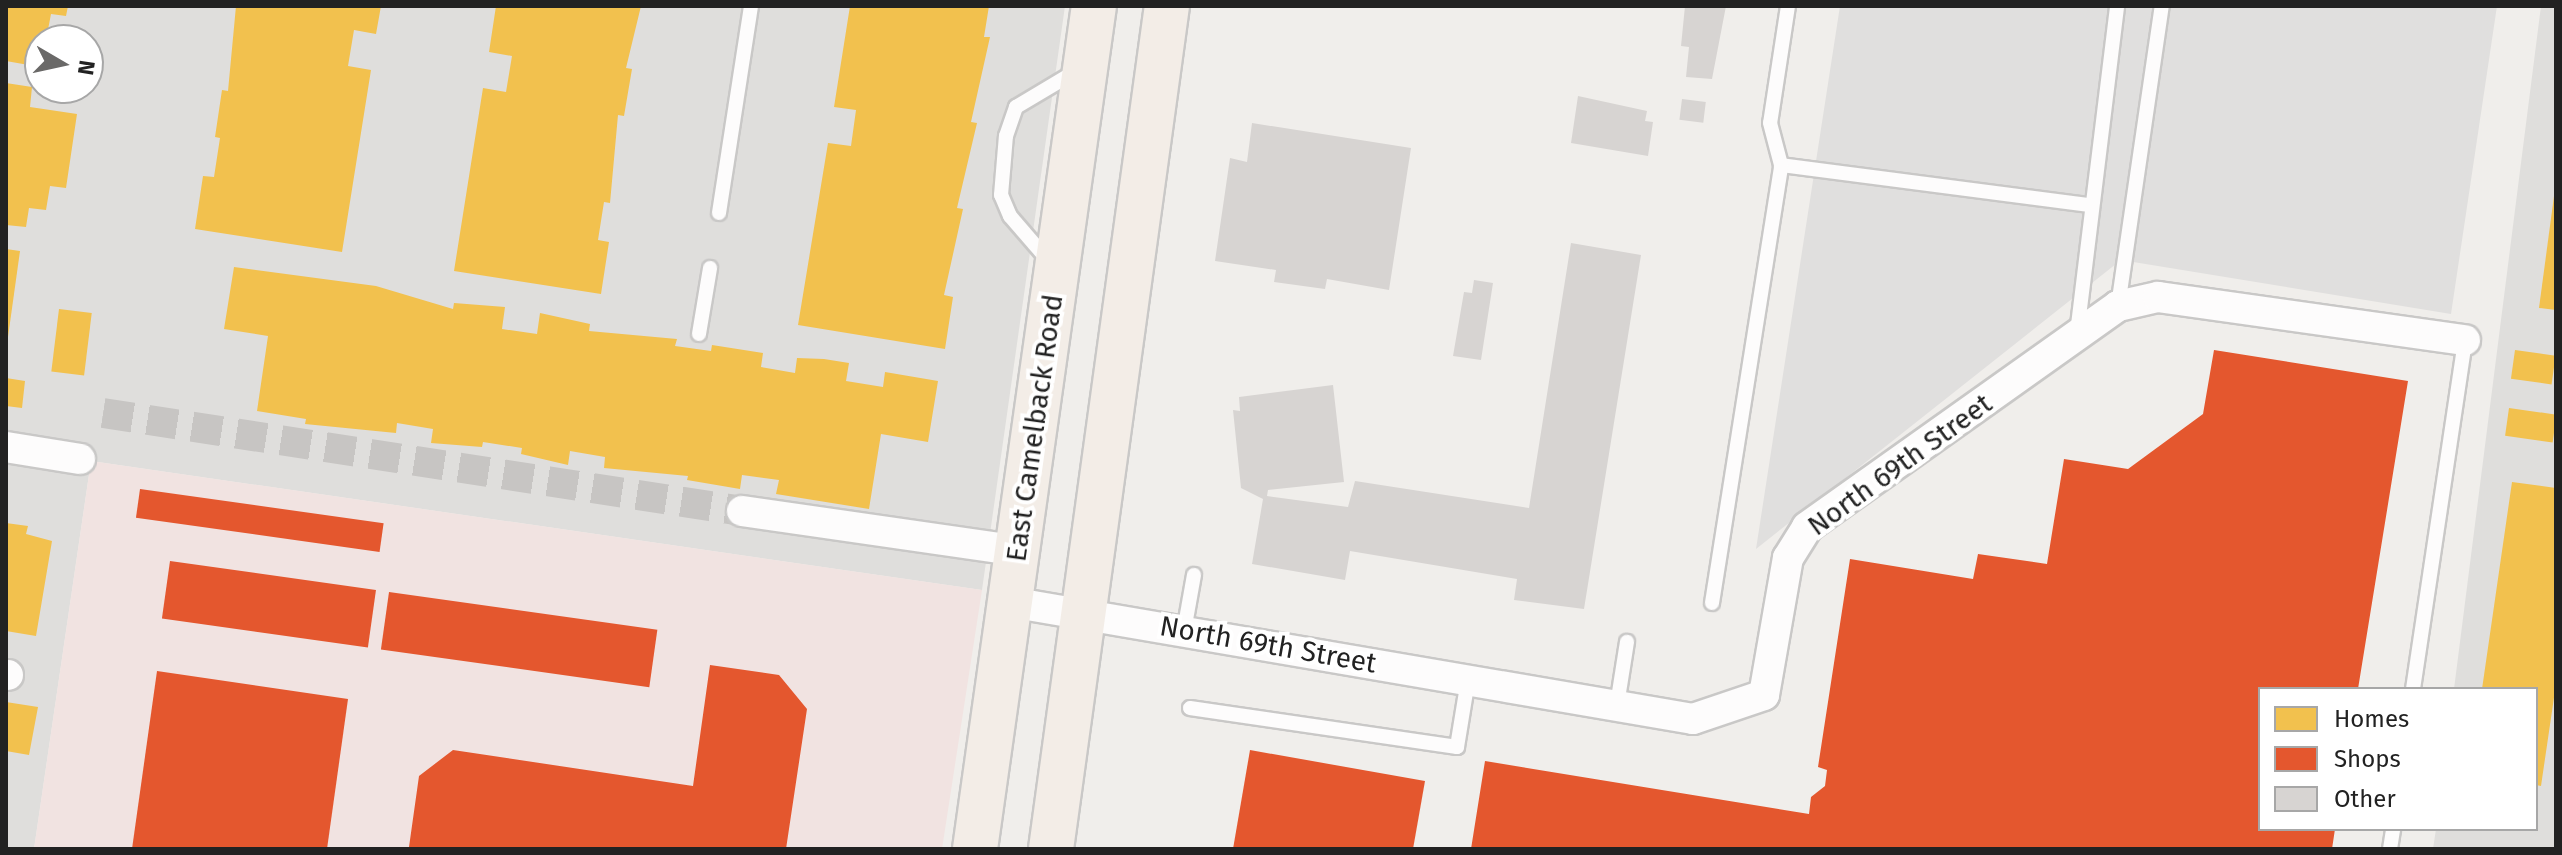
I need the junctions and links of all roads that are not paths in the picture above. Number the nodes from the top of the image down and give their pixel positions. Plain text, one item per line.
1 (751, 6) edge
2 (1094, 6) edge
3 (1167, 6) edge
4 (1788, 6) edge
5 (2117, 6) edge
6 (2162, 6) edge
7 (1085, 66) junction
8 (1781, 165) junction
9 (2090, 205) junction
10 (719, 213) dead end
11 (710, 268) dead end
12 (1057, 270) junction
13 (2118, 306) junction
14 (699, 334) dead end
15 (2077, 338) junction
16 (2465, 340) joint
17 (6, 447) edge
18 (80, 459) dead end
19 (742, 511) tunnel mouth
20 (1018, 551) junction
21 (1194, 575) dead end
22 (1010, 602) junction
23 (1712, 603) dead end
24 (1083, 614) junction
25 (1184, 631) junction
26 (1627, 642) dead end
27 (1468, 680) junction
28 (2413, 687) edge
29 (1617, 705) junction
30 (1190, 708) dead end
31 (975, 849) edge
32 (1051, 849) edge

1 - 10 lane
2 - 7 main road, East Camelback Road
3 - 24 main road
4 - 8 lane
5 - 9 lane
6 - 13 lane
7 - 12 main road, East Camelback Road
7 - 12 lane
8 - 9 lane
8 - 23 lane
9 - 15 lane
11 - 14 lane
12 - 20 main road, East Camelback Road
13 - 15 street, North 69th Street
13 - 16 street, North 69th Street
15 - 29 street, North 69th Street
16 - 28 lane
17 - 18 street
19 - 20 street
20 - 22 main road, East Camelback Road
21 - 25 lane
22 - 24 street, North 69th Street
22 - 31 main road, East Camelback Road
24 - 25 street, North 69th Street
24 - 32 main road
25 - 27 street, North 69th Street
26 - 29 lane
27 - 29 street, North 69th Street
27 - 30 lane

